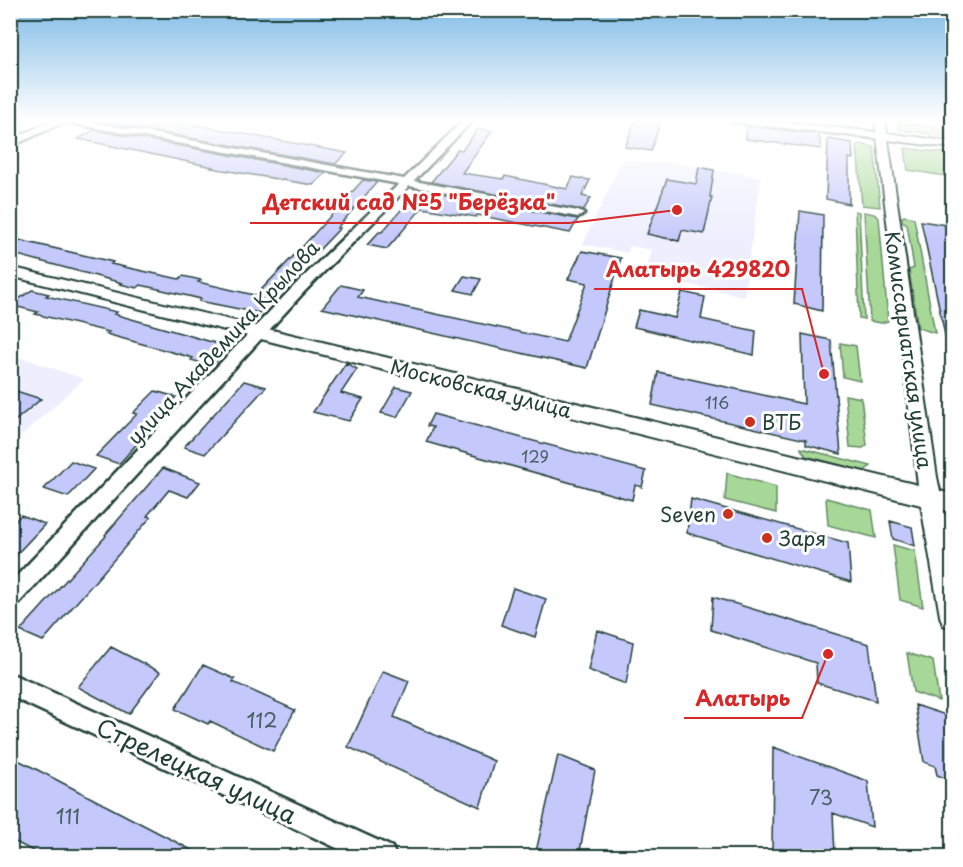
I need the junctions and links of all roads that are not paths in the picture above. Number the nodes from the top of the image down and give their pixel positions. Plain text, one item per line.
1 (279, 159) edge
2 (430, 159) edge
3 (885, 159) edge
4 (406, 183) junction
5 (578, 214) dead end
6 (10, 272) edge
7 (258, 333) junction
8 (930, 497) junction
9 (952, 503) edge
10 (10, 598) edge
11 (952, 616) edge
12 (10, 684) edge
13 (383, 856) edge

1 - 4 street
2 - 4 street, улица Академика Крылова
3 - 8 street, Комиссариатская улица
4 - 5 street
4 - 7 street, улица Академика Крылова
6 - 7 street, Московская улица
7 - 8 street, Московская улица
7 - 10 street, улица Академика Крылова
8 - 9 street, Московская улица
8 - 11 street, Комиссариатская улица
12 - 13 street, Стрелецкая улица

